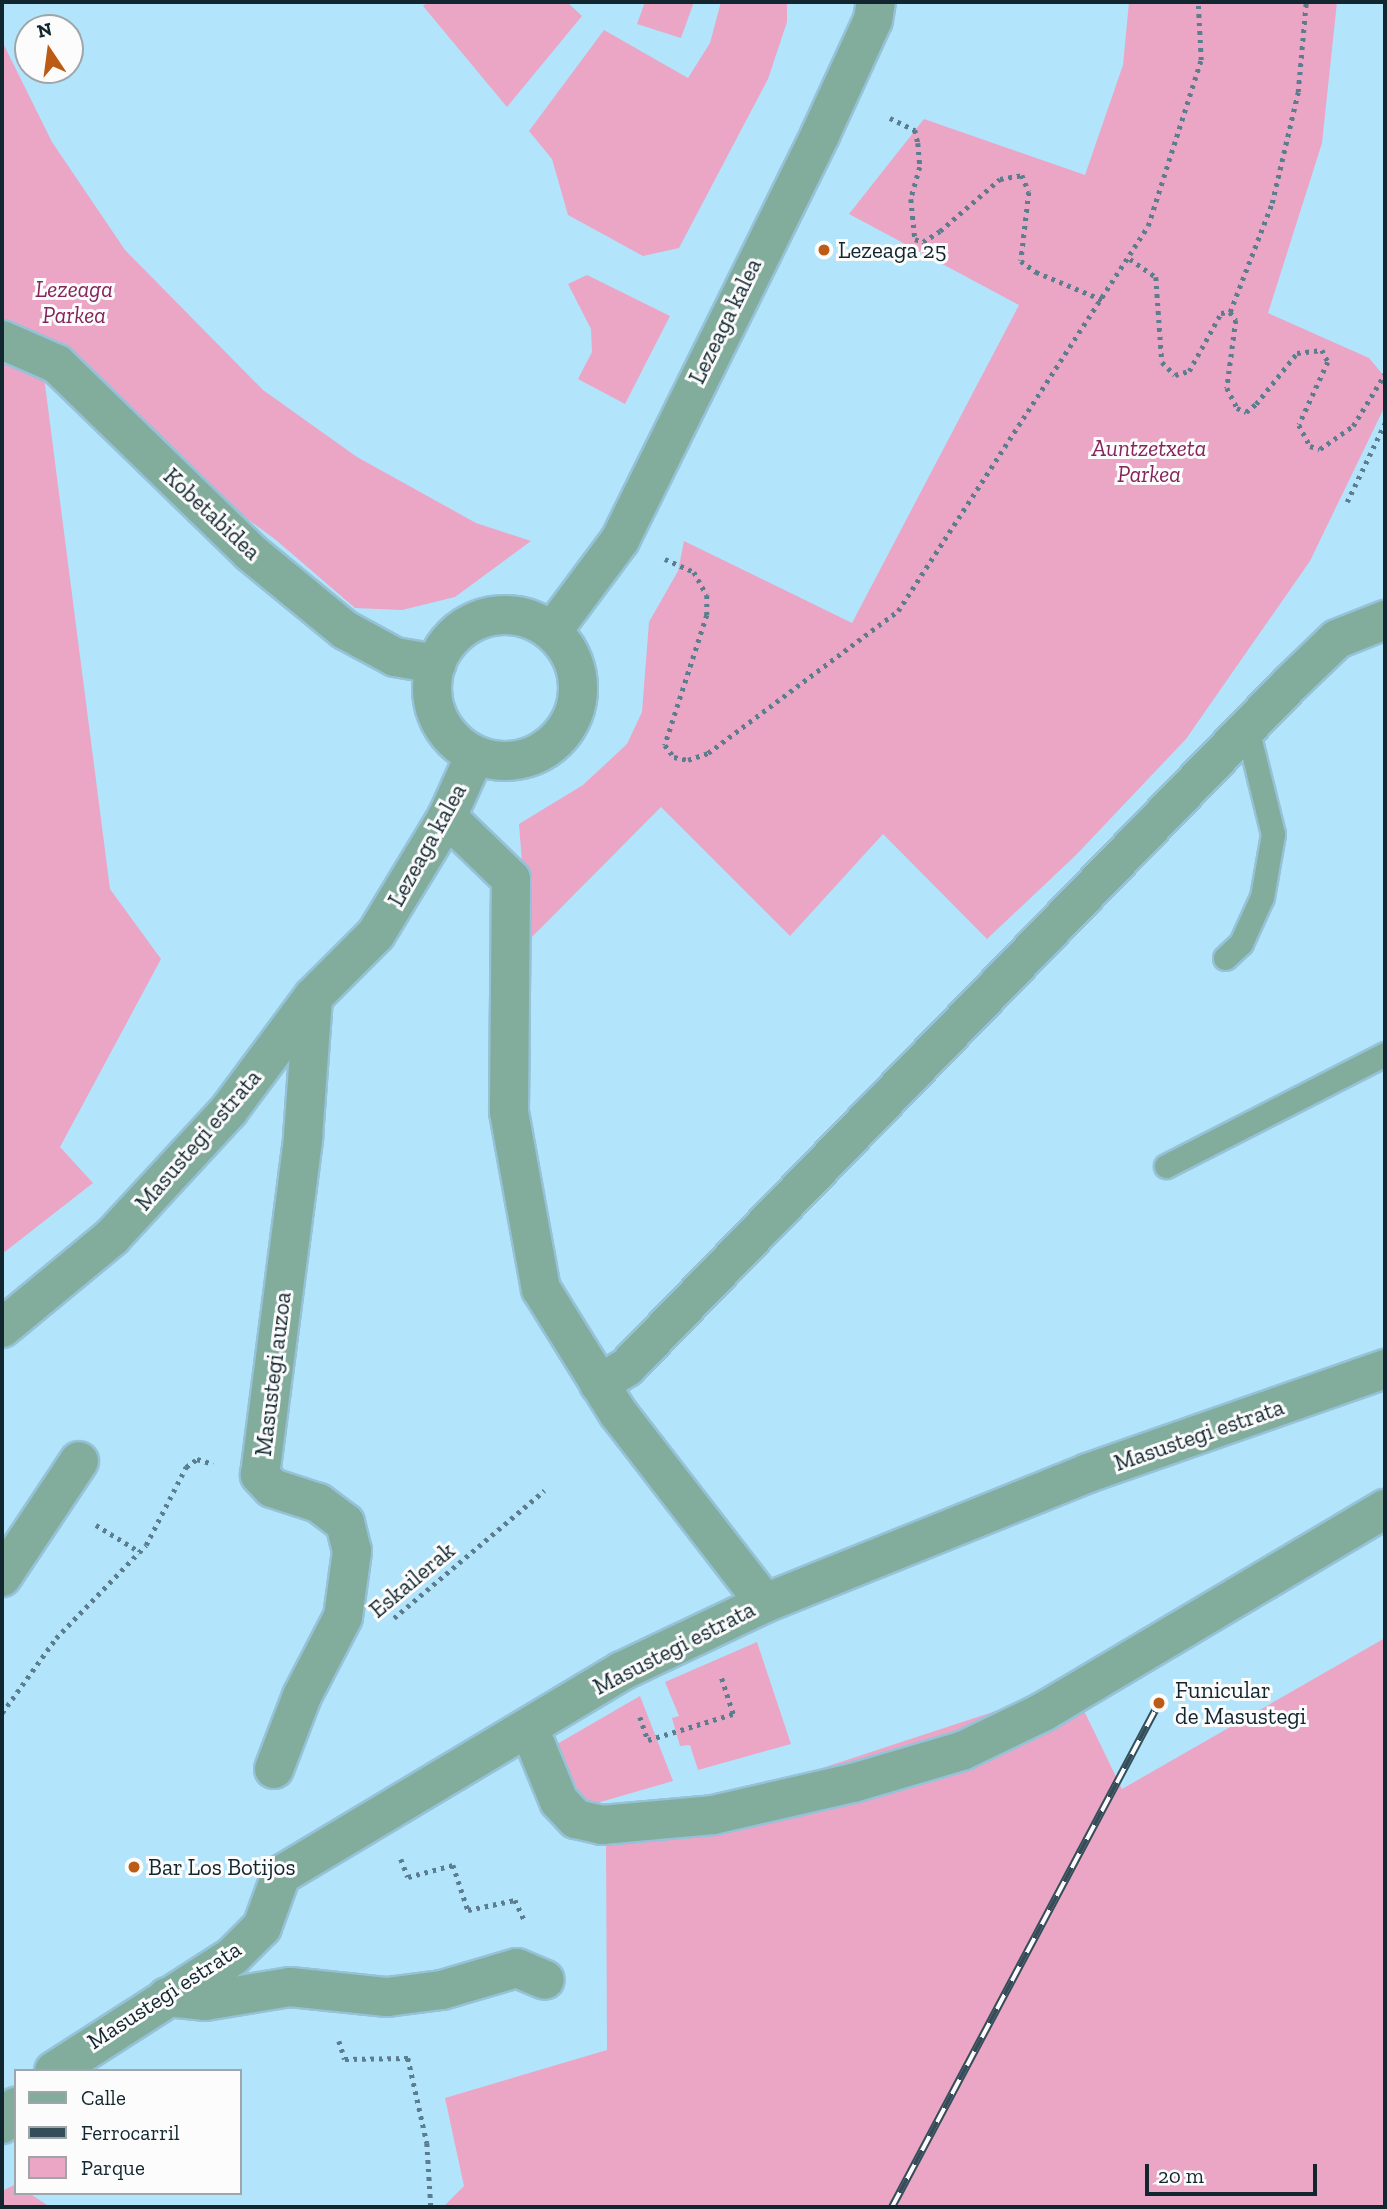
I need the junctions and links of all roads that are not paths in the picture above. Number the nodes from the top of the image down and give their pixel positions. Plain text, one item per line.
1 (876, 2) edge
2 (2, 340) edge
3 (1385, 620) edge
4 (553, 630) junction
5 (436, 664) junction
6 (1247, 728) junction
7 (475, 755) junction
8 (447, 817) junction
9 (376, 934) joint
10 (1225, 958) dead end
11 (313, 997) junction
12 (1385, 1054) edge
13 (1166, 1166) dead end
14 (2, 1328) edge
15 (1385, 1369) edge
16 (599, 1384) junction
17 (79, 1461) dead end
18 (1385, 1509) edge
19 (2, 1577) edge
20 (765, 1602) junction
21 (529, 1728) junction
22 (274, 1769) dead end
23 (545, 1980) dead end
24 (166, 1997) junction
25 (57, 2069) edge
26 (14, 2110) edge
27 (2, 2124) edge

1 - 4 street, Lezeaga kalea
2 - 5 street, Kobetabidea
3 - 6 street
4 - 5 street
4 - 7 street
5 - 7 street
6 - 10 lane
6 - 16 street
7 - 8 street, Lezeaga kalea
8 - 9 street, Lezeaga kalea
8 - 16 street
9 - 11 street, Masustegi estrata
11 - 14 street, Masustegi estrata
11 - 22 street, Masustegi auzoa
12 - 13 lane
15 - 20 street, Masustegi estrata
16 - 20 street
17 - 19 street
18 - 21 street
20 - 21 street, Masustegi estrata
21 - 24 street, Masustegi estrata
23 - 24 street
24 - 25 street, Masustegi estrata
26 - 27 street

